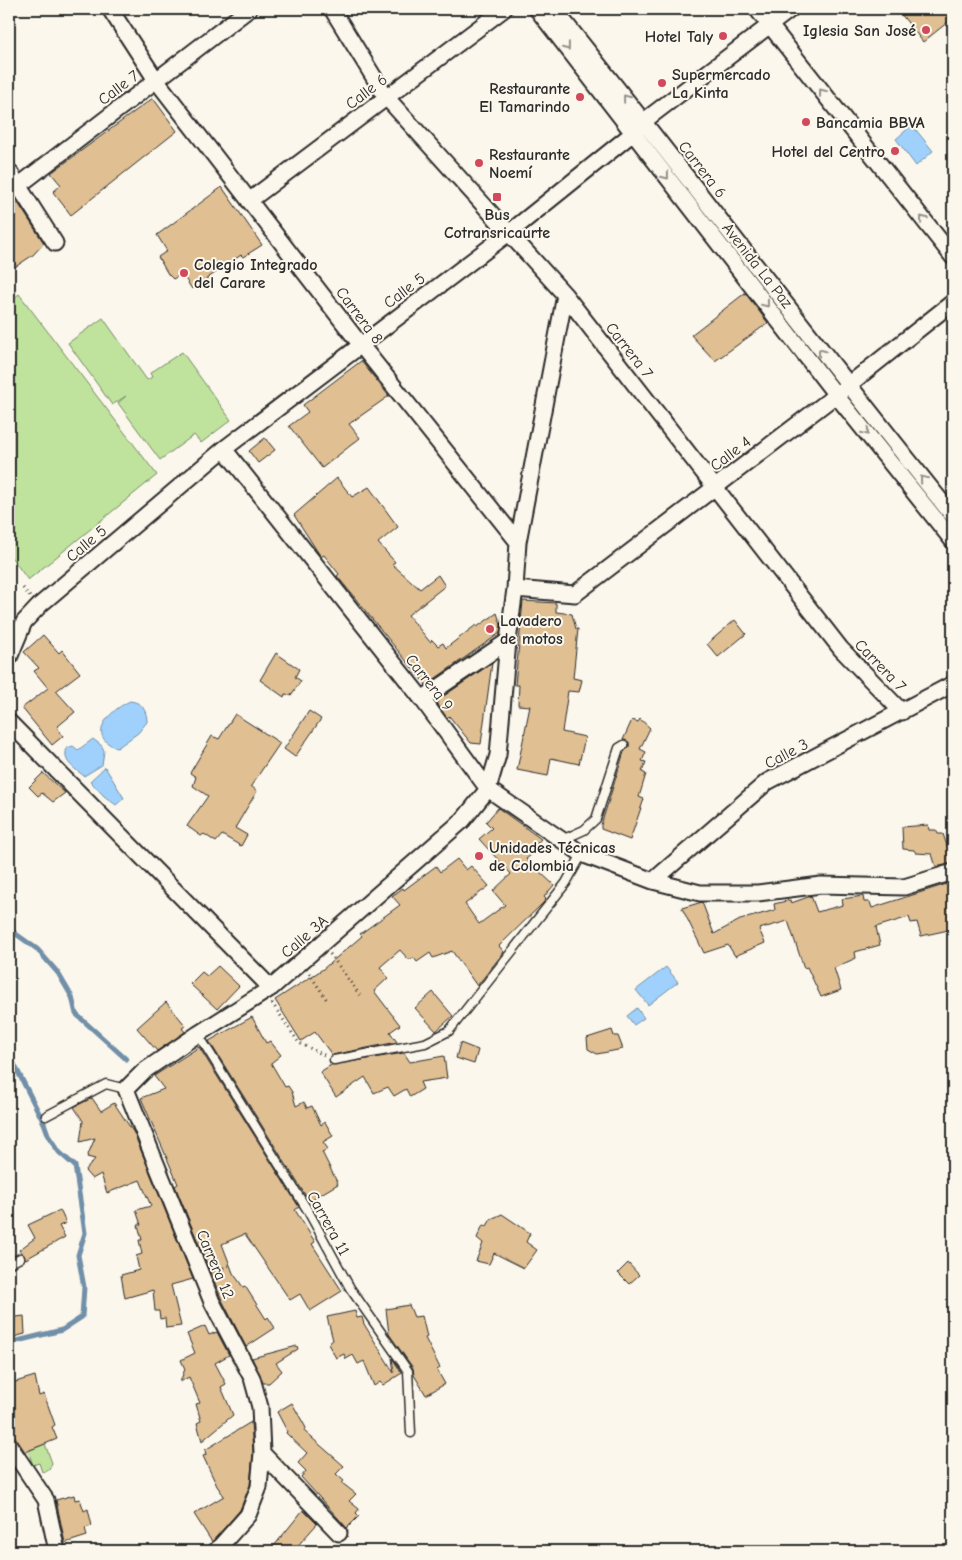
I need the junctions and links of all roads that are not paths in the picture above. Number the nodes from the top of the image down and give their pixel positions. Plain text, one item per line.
1 (110, 9) edge
2 (249, 9) edge
3 (332, 9) edge
4 (504, 9) edge
5 (537, 9) edge
6 (554, 9) edge
7 (757, 9) edge
8 (792, 9) edge
9 (770, 26) junction
10 (156, 80) junction
11 (386, 97) junction
12 (644, 121) junction
13 (633, 133) junction
14 (9, 171) edge
15 (14, 190) edge
16 (249, 201) junction
17 (510, 232) junction
18 (54, 243) dead end
19 (953, 257) edge
20 (565, 295) junction
21 (953, 302) edge
22 (360, 344) junction
23 (841, 390) junction
24 (224, 449) junction
25 (714, 487) junction
26 (953, 516) edge
27 (953, 541) edge
28 (518, 542) junction
29 (516, 589) junction
30 (508, 640) junction
31 (9, 658) edge
32 (953, 684) edge
33 (422, 699) junction
34 (902, 712) junction
35 (9, 722) edge
36 (624, 745) dead end
37 (488, 789) junction
38 (562, 840) junction
39 (582, 854) junction
40 (953, 872) edge
41 (653, 880) junction
42 (268, 990) junction
43 (198, 1034) junction
44 (334, 1060) road end
45 (126, 1089) junction
46 (46, 1116) dead end
47 (20, 1258) dead end
48 (9, 1264) edge
49 (411, 1433) dead end
50 (9, 1445) edge
51 (262, 1454) junction
52 (339, 1533) dead end
53 (57, 1551) edge
54 (216, 1551) edge

1 - 10 street, Carrera 8
2 - 10 street, Calle 7
3 - 11 street, Carrera 7
4 - 11 street, Calle 6
5 -> 13 street, Avenida La Paz
12 -> 6 street, Carrera 6
7 - 9 street
8 - 9 street, Calle 5
9 - 12 street, Calle 5
19 -> 9 street
10 - 15 street, Calle 7
10 - 16 street, Carrera 8
11 - 16 street, Calle 6
11 - 17 street, Carrera 7
12 - 13 street, Calle 5
23 -> 12 street, Carrera 6
13 - 17 street, Calle 5
13 -> 23 street, Avenida La Paz
14 - 15 street
15 - 18 street
16 - 22 street, Carrera 8
17 - 20 street, Carrera 7
17 - 22 street, Calle 5
20 - 25 street, Carrera 7
20 - 28 street
21 - 23 street, Calle 4
22 - 24 street, Calle 5
22 - 28 street, Carrera 8
23 - 25 street, Calle 4
26 -> 23 street, Carrera 6
23 -> 27 street, Avenida La Paz
24 - 31 street, Calle 5
24 - 33 street, Carrera 9
25 - 29 street, Calle 4
25 - 34 street, Carrera 7
28 - 29 street
29 - 30 street
30 - 33 street
30 - 37 street
32 - 34 street, Calle 3
33 - 37 street, Carrera 9
34 - 41 street, Calle 3
35 - 42 street
36 - 38 lane
37 - 38 street, Carrera 9
37 - 42 street, Calle 3A
38 - 39 street, Carrera 9
39 - 41 street, Carrera 9
39 - 44 lane
40 - 41 street, Carrera 9
42 - 43 street, Calle 3A
43 - 45 street, Calle 3A
43 - 49 lane, Carrera 11
45 - 46 lane
45 - 51 street, Carrera 12
47 - 48 lane
50 - 53 street
51 - 52 street
51 - 54 street, Carrera 12

